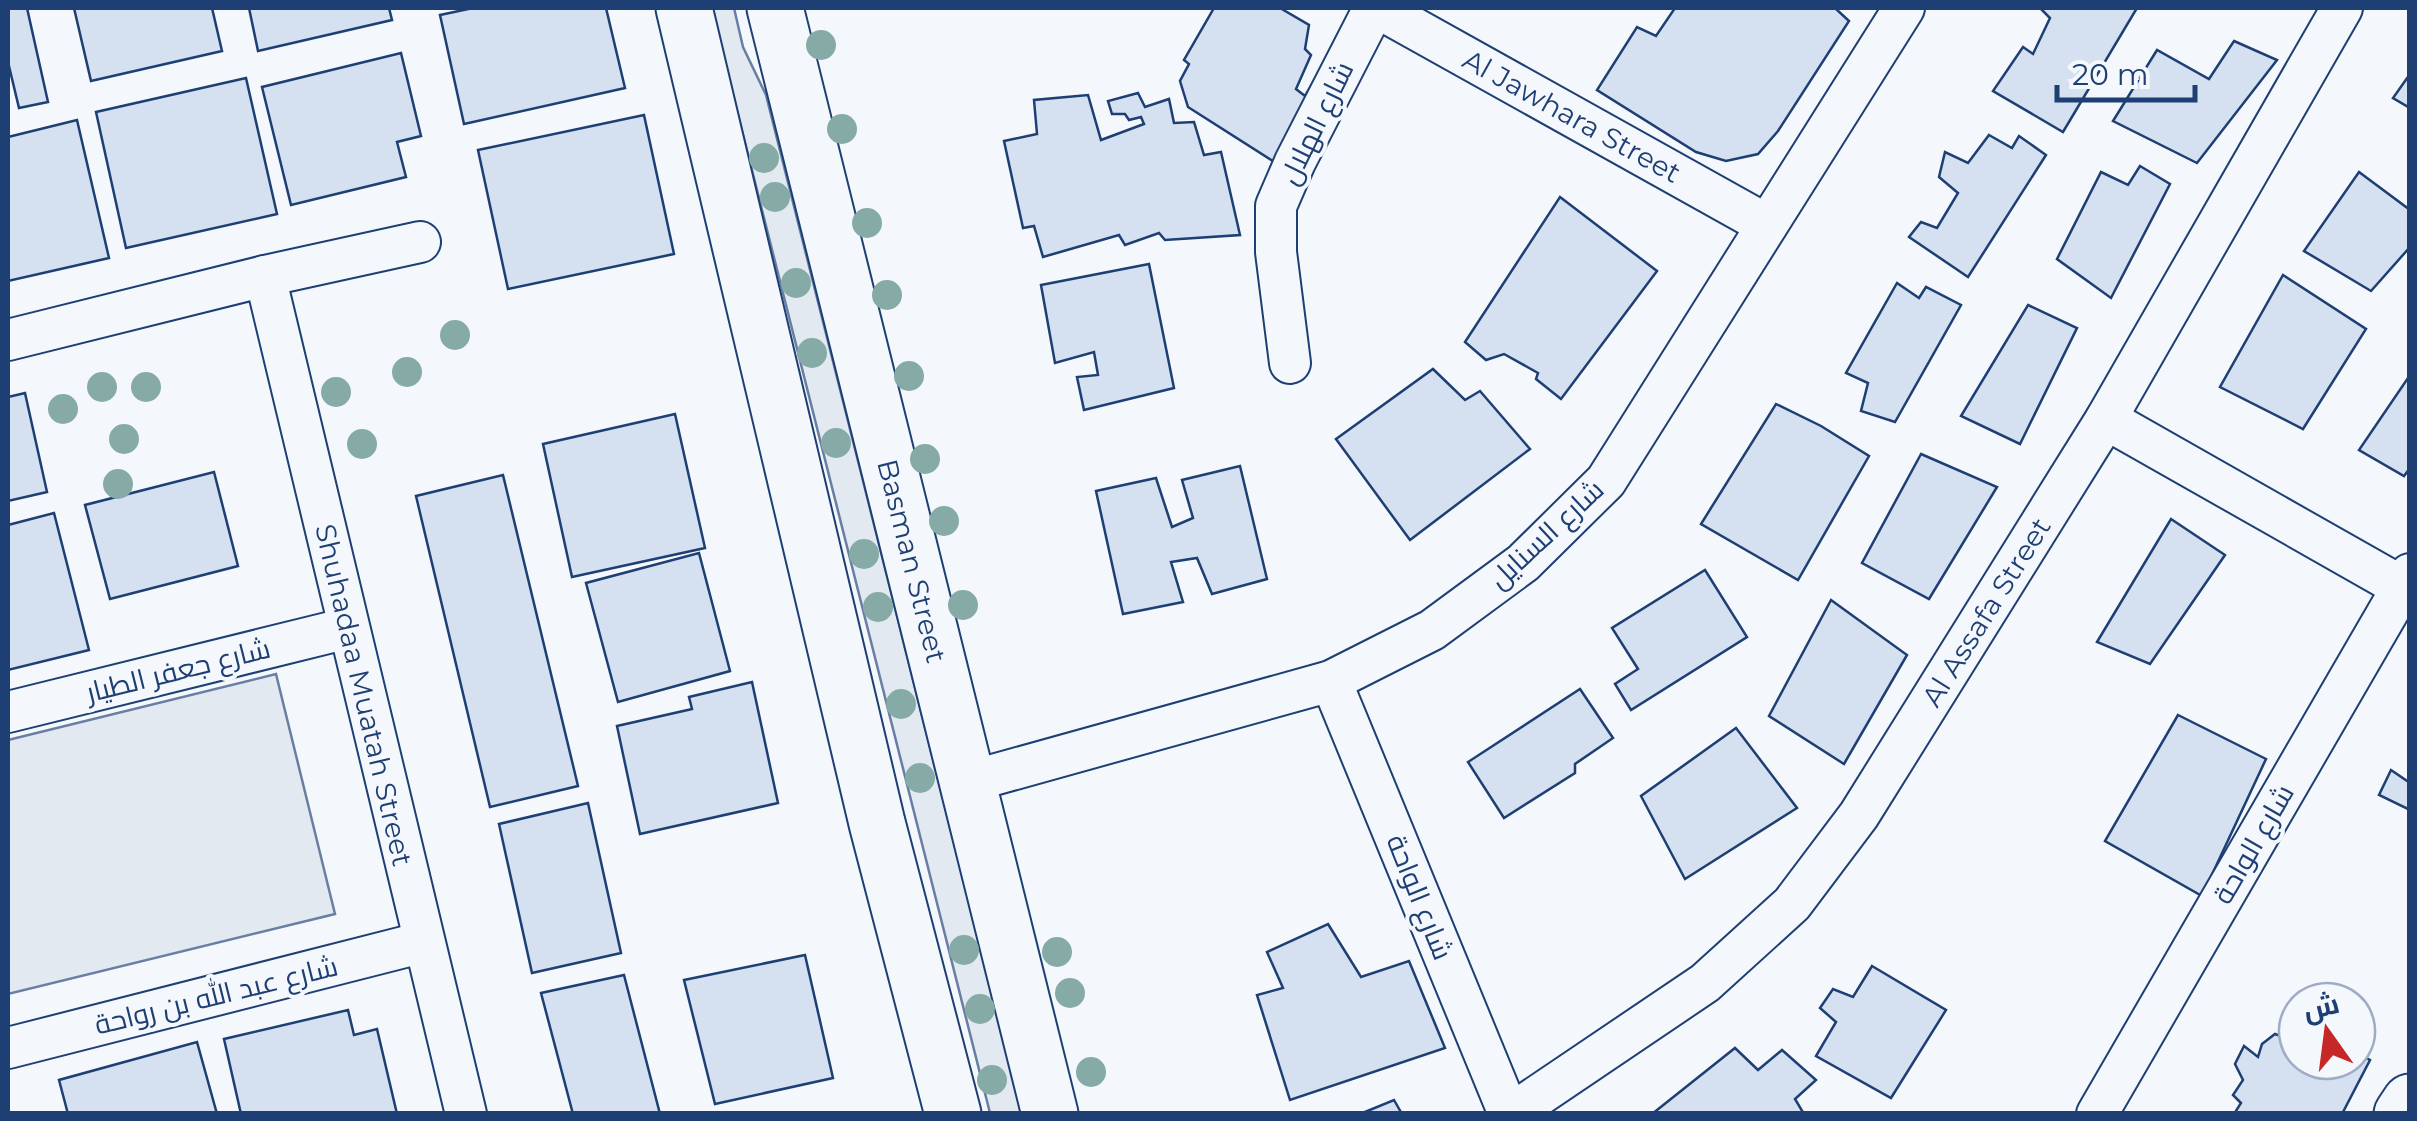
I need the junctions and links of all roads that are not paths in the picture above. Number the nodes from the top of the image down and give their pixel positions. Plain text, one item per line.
1 (684, 8) edge
2 (775, 8) edge
3 (1376, 8) edge
4 (1904, 8) edge
5 (2325, 13) edge
6 (1766, 225) junction
7 (420, 242) dead end
8 (264, 276) junction
9 (8, 340) edge
10 (1290, 363) dead end
11 (2106, 419) junction
12 (2406, 580) edge
13 (348, 628) junction
14 (1331, 681) junction
15 (8, 712) edge
16 (968, 782) junction
17 (424, 942) junction
18 (8, 1048) edge
19 (2410, 1102) edge
20 (466, 1114) edge
21 (953, 1114) edge
22 (1050, 1114) edge
23 (1510, 1114) edge
24 (2097, 1114) edge
25 (2402, 1114) edge

1 - 21 main road
2 - 16 main road, Basman Street
3 - 6 street, Al Jawhara Street
3 - 10 street, شارع الهلال
4 - 6 street, شارع السنايل
5 - 11 street, Al Assafa Street
6 - 14 street, شارع السنايل
7 - 8 street
8 - 9 street
8 - 13 street, Shuhadaa Muatah Street
11 - 12 street
11 - 23 street, Al Assafa Street
12 - 24 street, شارع الواحة
13 - 15 street, شارع جعفر الطيار
13 - 17 street, Shuhadaa Muatah Street
14 - 16 street, شارع السنايل
14 - 23 street, شارع الواحة
16 - 22 main road, Basman Street
17 - 18 street, شارع عبد الله بن رواحة
17 - 20 street, Shuhadaa Muatah Street
19 - 25 main road

